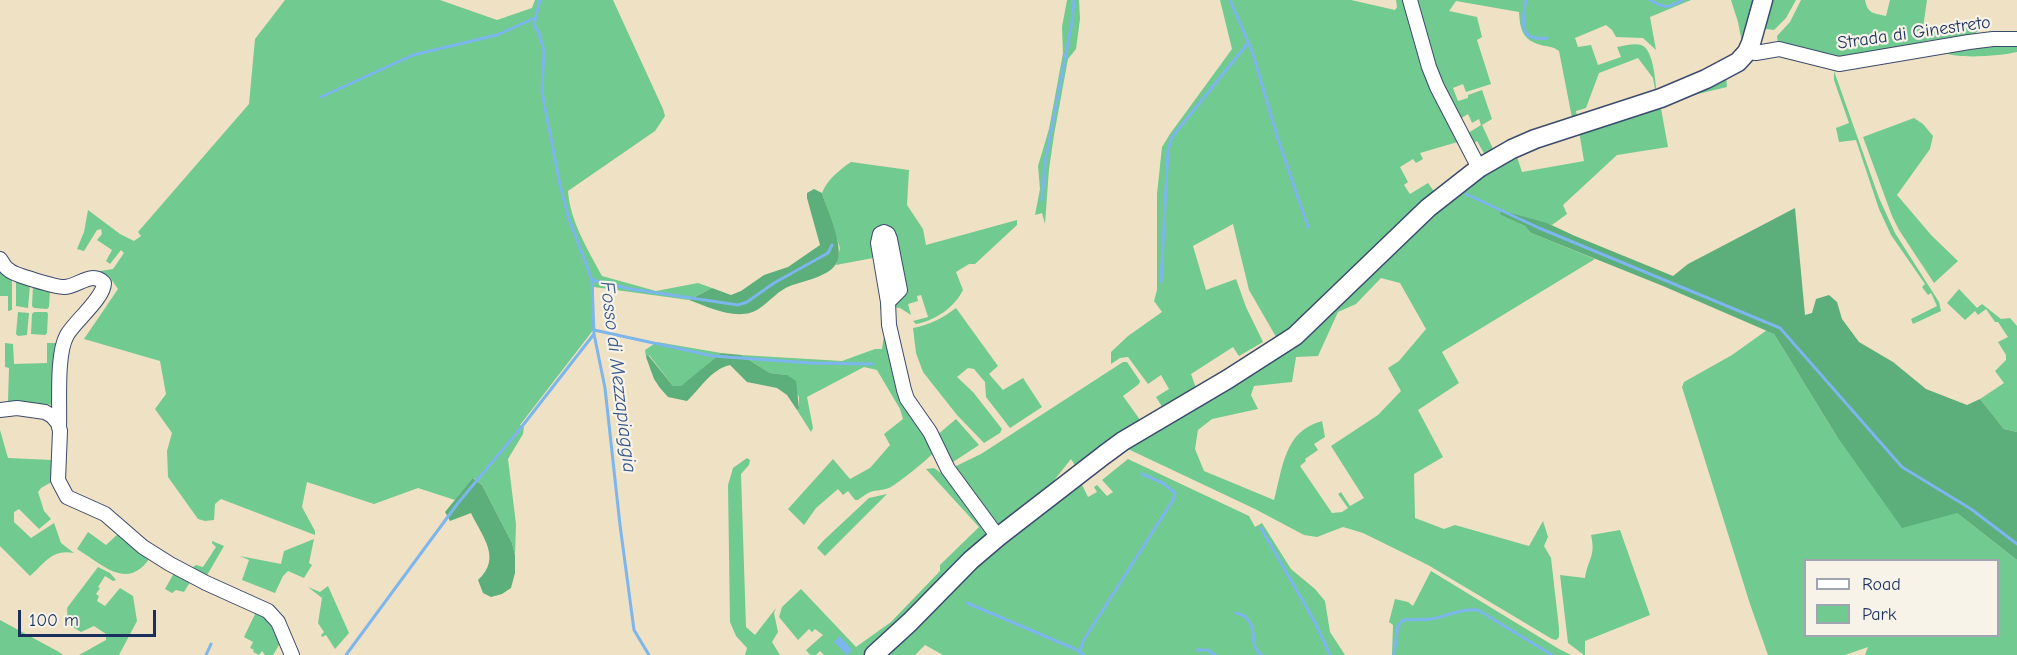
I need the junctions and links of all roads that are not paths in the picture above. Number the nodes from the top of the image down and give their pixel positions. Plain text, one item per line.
1 (1410, 0) edge
2 (1763, 0) edge
3 (2017, 39) edge
4 (1747, 52) junction
5 (1479, 168) junction
6 (0, 259) edge
7 (888, 302) dead end
8 (0, 410) edge
9 (59, 428) junction
10 (998, 537) junction
11 (292, 655) edge
12 (874, 655) edge

1 - 5 street
2 - 4 main road
3 - 4 street, Strada di Ginestreto
4 - 5 main road
5 - 10 main road
6 - 9 street
7 - 10 street
8 - 9 street
9 - 11 street
10 - 12 main road

